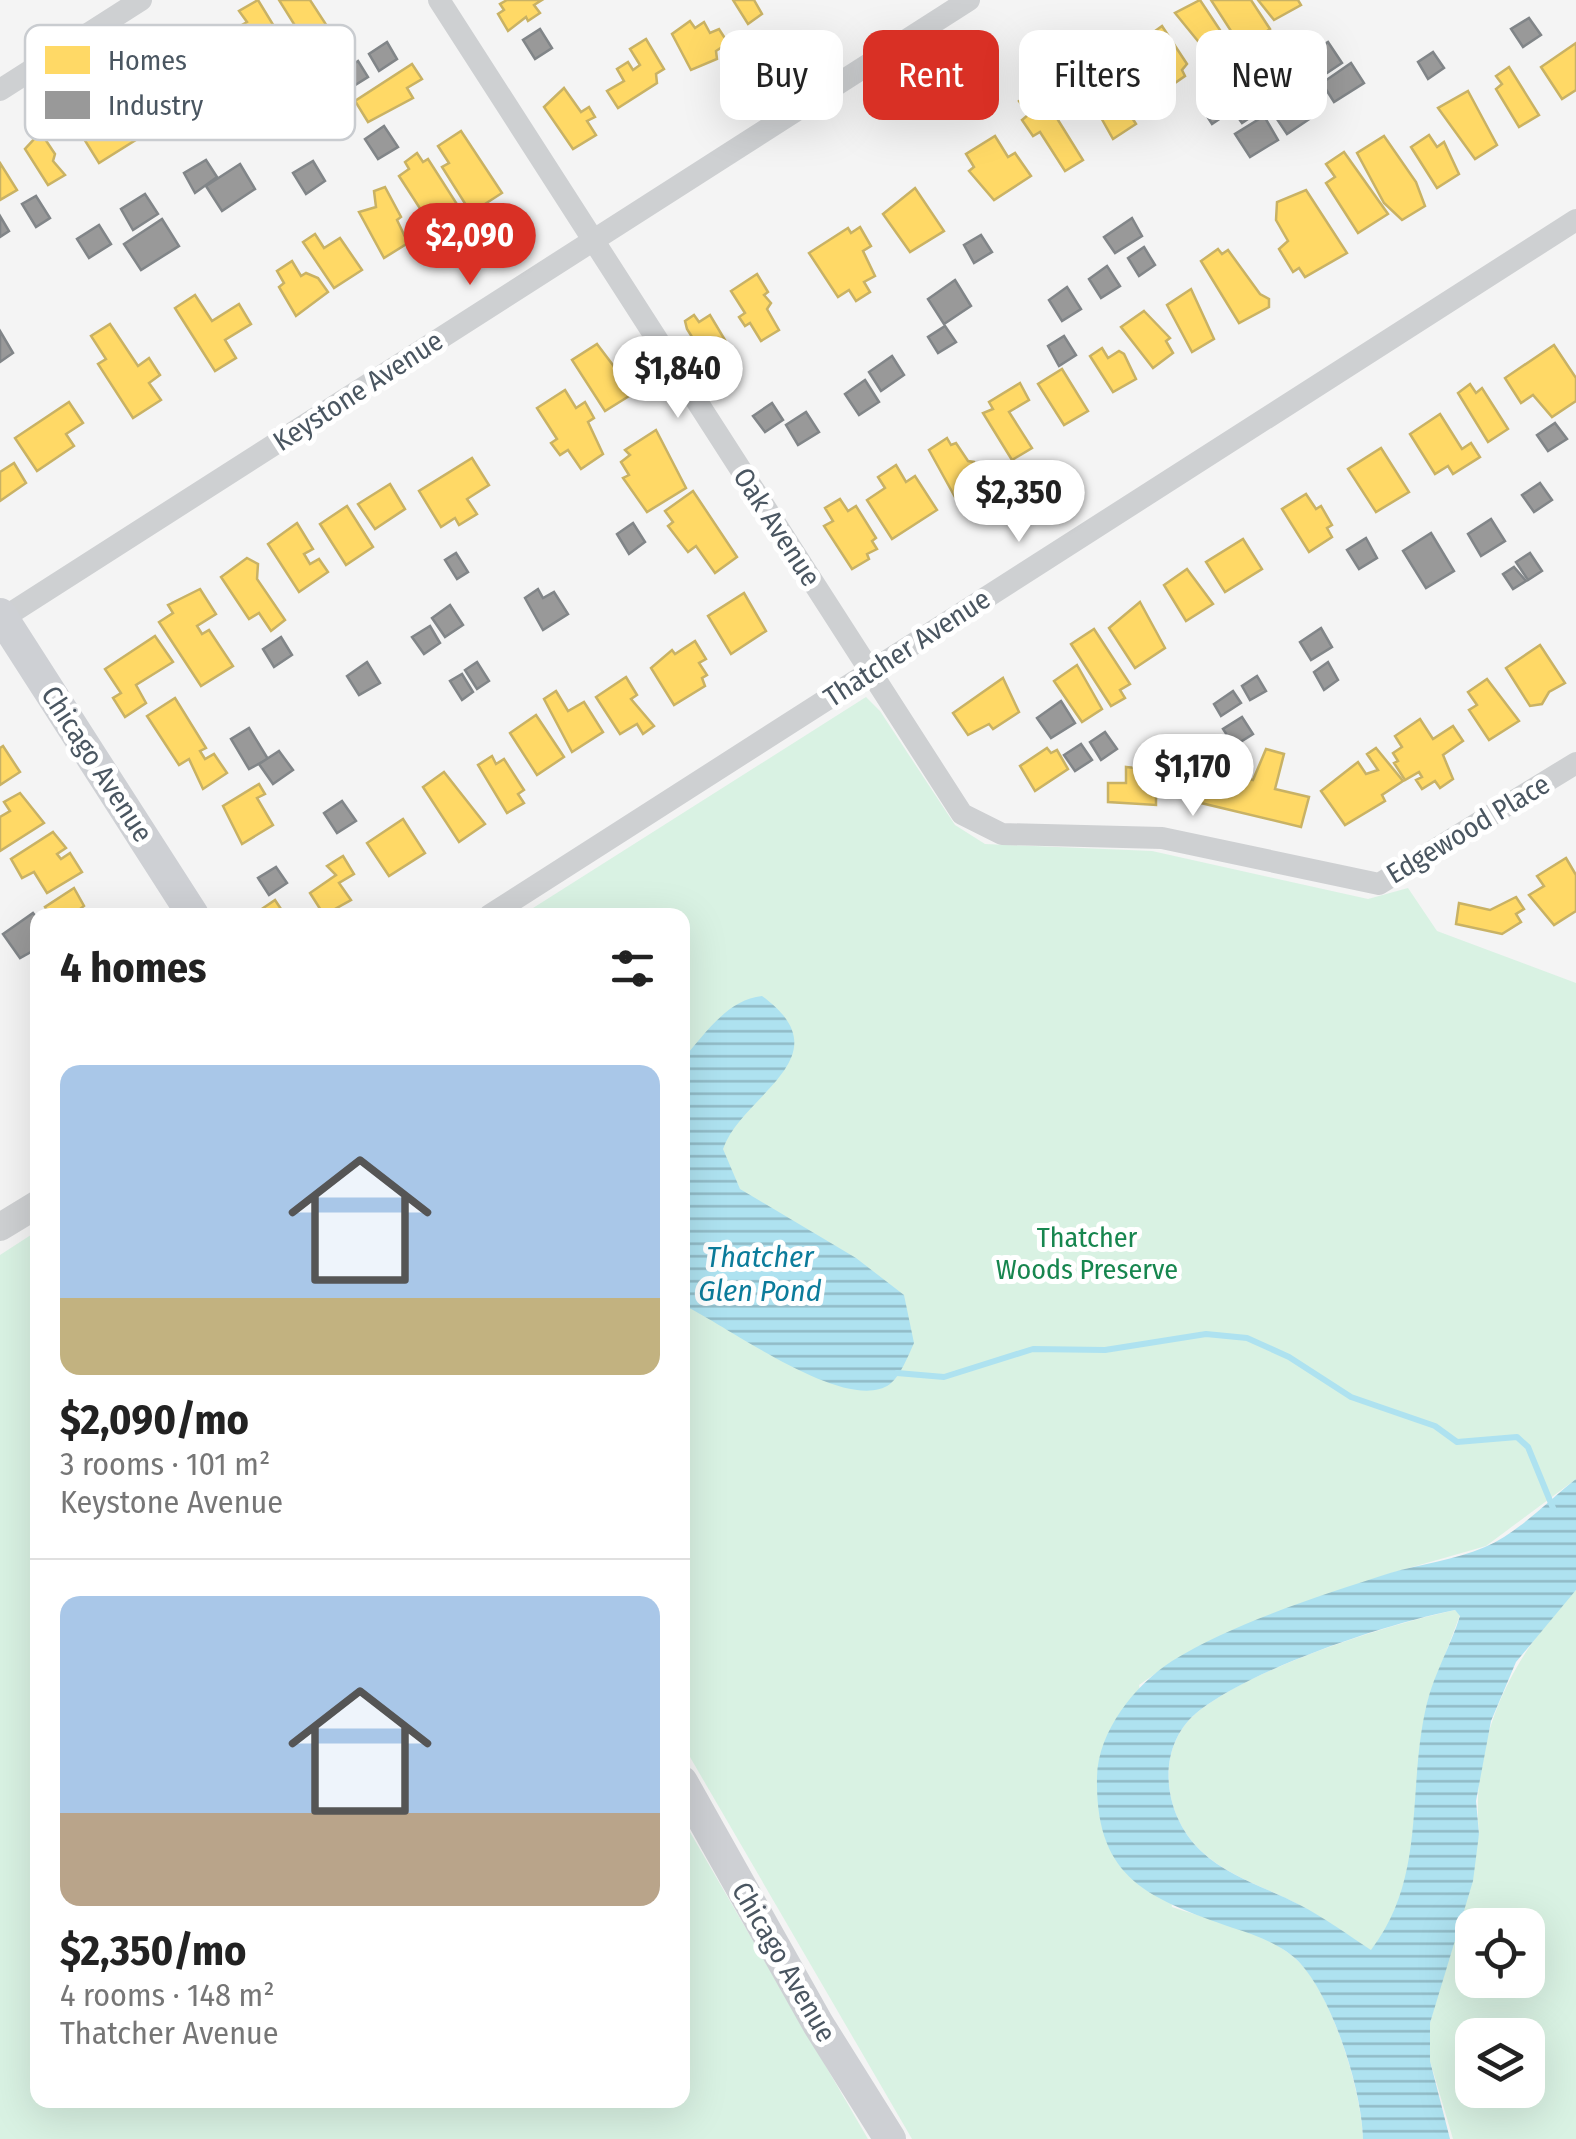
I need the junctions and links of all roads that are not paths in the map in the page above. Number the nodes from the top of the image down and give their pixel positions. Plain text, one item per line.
1 (141, 0) edge
2 (438, 0) edge
3 (969, 0) edge
4 (102, 25) edge
5 (25, 74) edge
6 (0, 90) edge
7 (1576, 220) edge
8 (593, 240) junction
9 (1, 618) edge
10 (870, 671) junction
11 (1576, 763) edge
12 (1002, 834) joint
13 (188, 908) edge
14 (501, 908) edge
15 (30, 1209) edge
16 (0, 1227) edge
17 (690, 1796) edge
18 (890, 2139) edge

1 - 4 street
2 - 8 street, Oak Avenue
3 - 8 street, Keystone Avenue
5 - 6 street
7 - 10 street, Thatcher Avenue
8 - 9 street, Keystone Avenue
8 - 10 street, Oak Avenue
9 - 13 main road, Chicago Avenue
10 - 12 street, Oak Avenue
10 - 14 street, Thatcher Avenue
11 - 12 street, Edgewood Place
15 - 16 street
17 - 18 main road, Chicago Avenue

